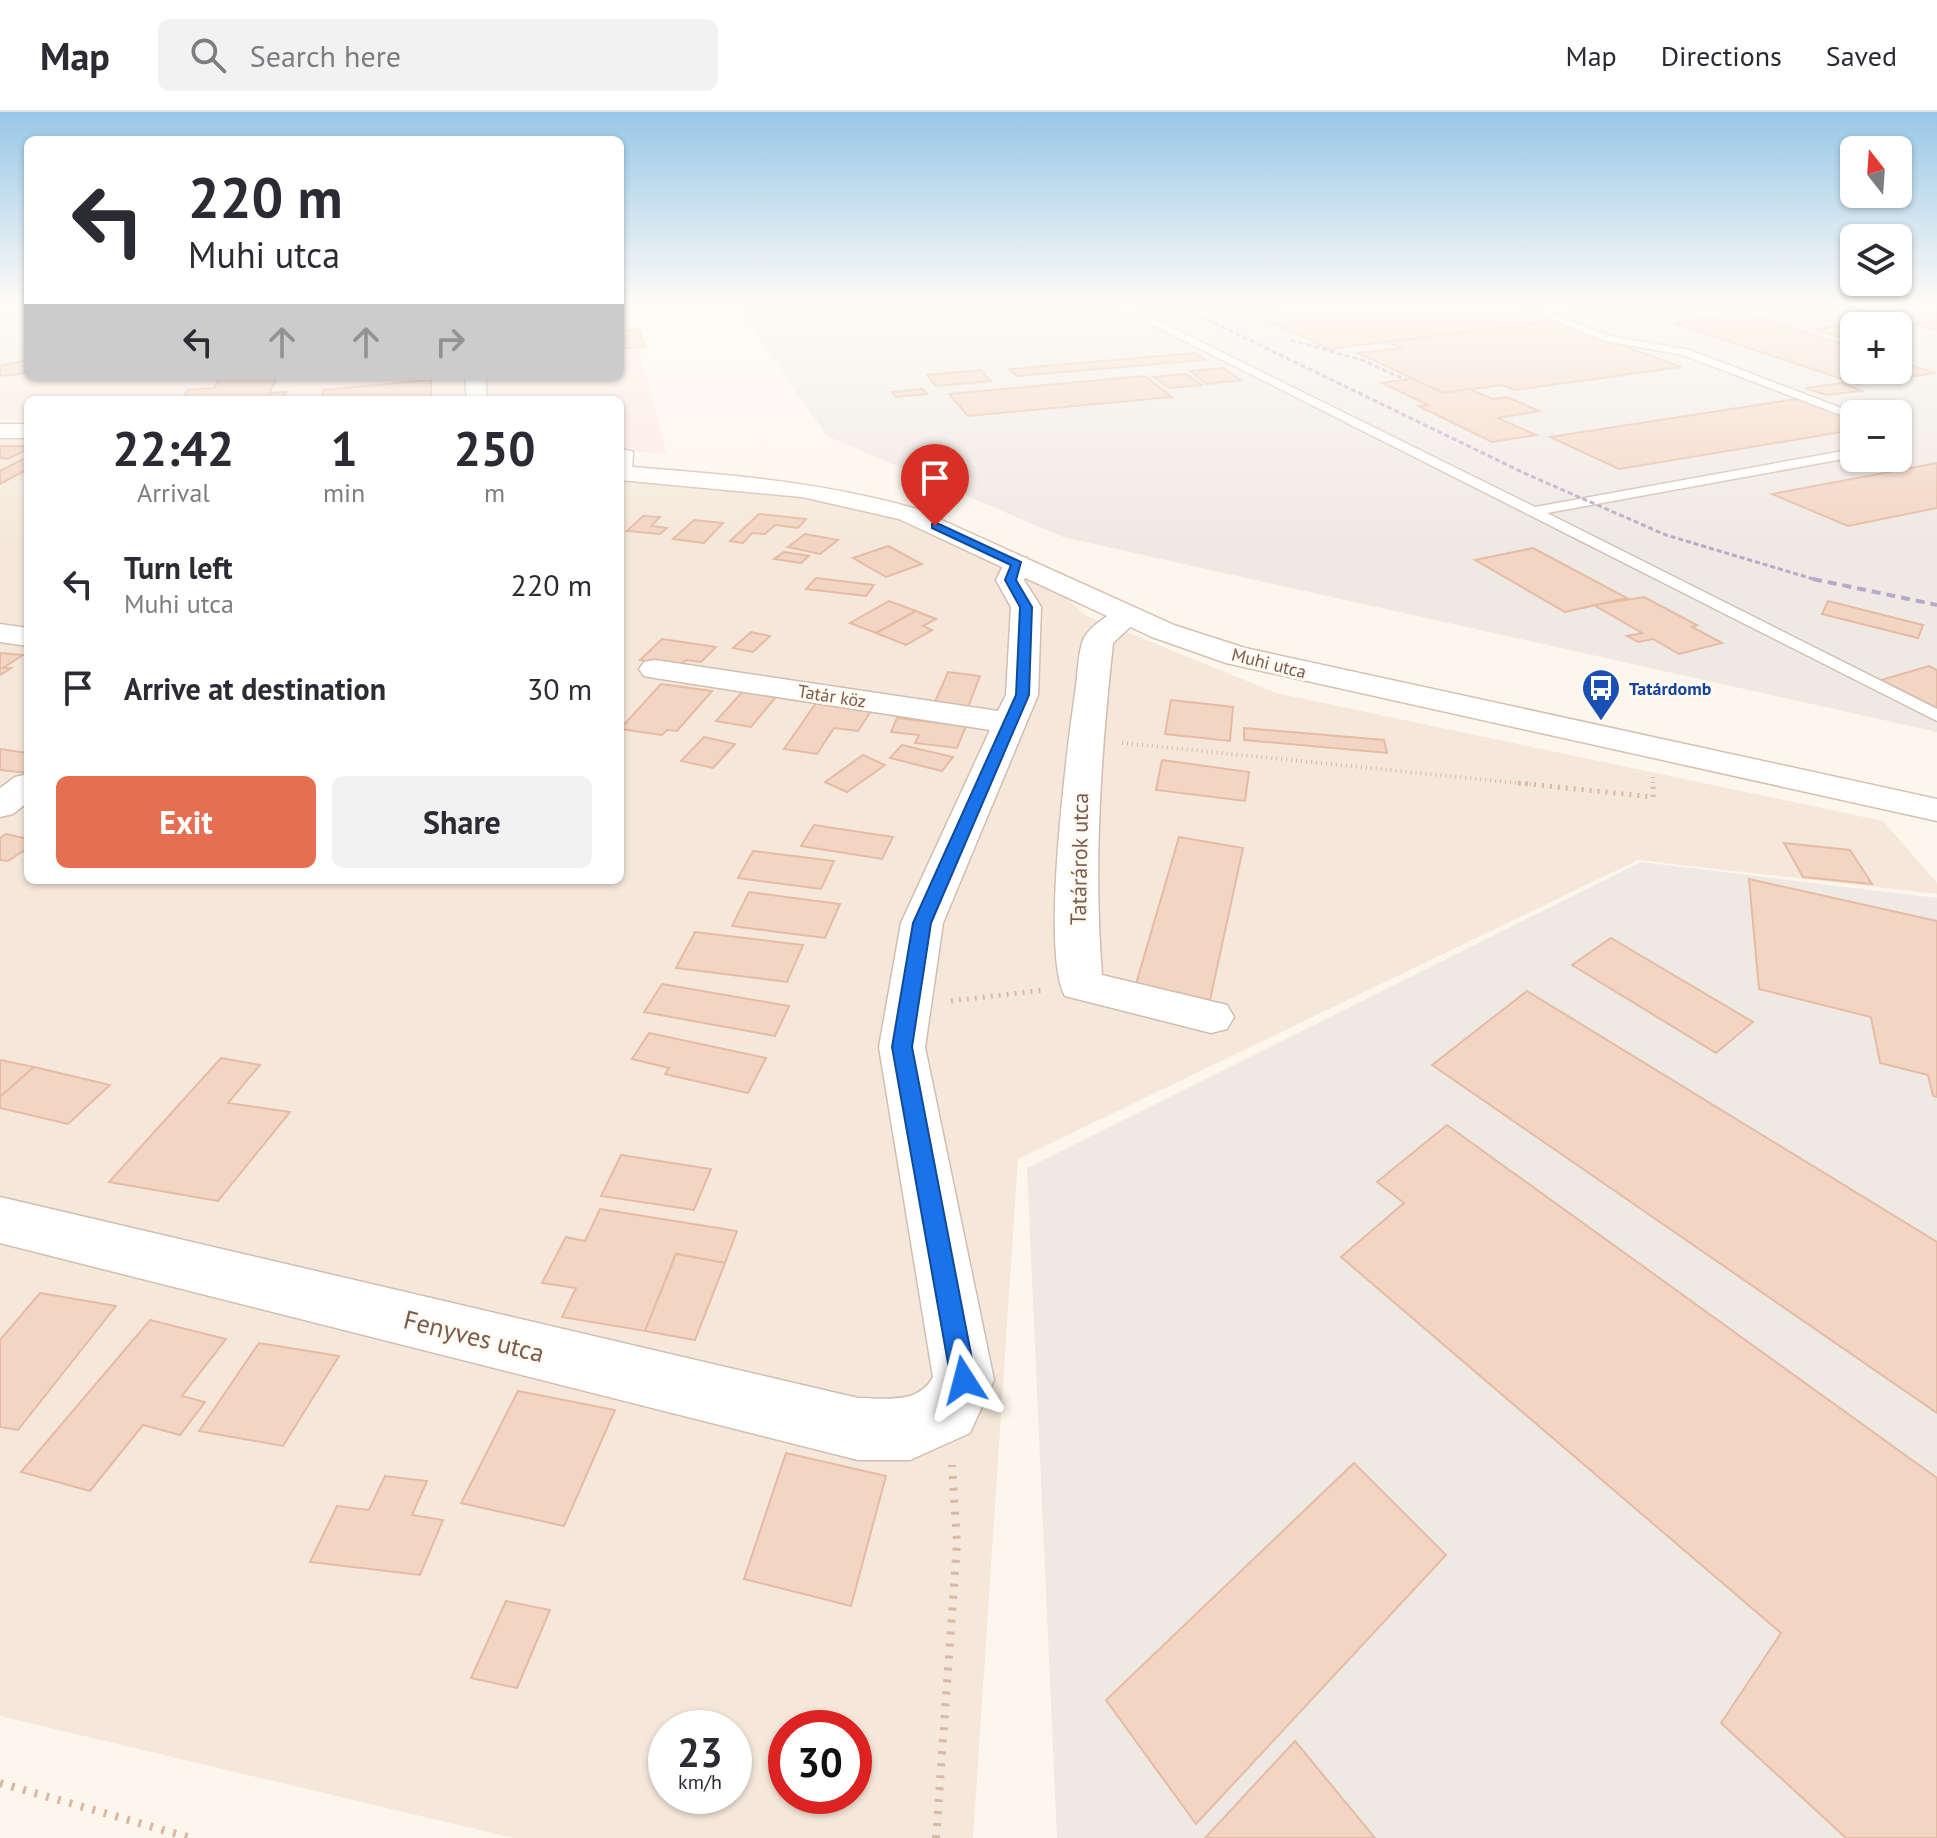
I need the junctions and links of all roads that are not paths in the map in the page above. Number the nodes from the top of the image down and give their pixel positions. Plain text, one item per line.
1 (1278, 383) edge
2 (1764, 383) edge
3 (1840, 412) edge
4 (0, 431) edge
5 (24, 431) edge
6 (1840, 456) edge
7 (624, 466) edge
8 (1530, 512) junction
9 (1017, 564) junction
10 (1128, 615) junction
11 (0, 633) edge
12 (24, 636) edge
13 (655, 669) dead end
14 (1937, 716) edge
15 (1009, 723) junction
16 (24, 788) edge
17 (0, 806) edge
18 (1937, 810) edge
19 (1211, 1017) dead end
20 (0, 1220) edge

1 - 8 lane
2 - 3 lane
4 - 5 street
6 - 8 lane
7 - 9 street, Muhi utca
8 - 14 lane
9 - 10 street, Muhi utca
9 - 15 street
10 - 18 street, Muhi utca
10 - 19 street, Tatárárok utca
11 - 12 street
13 - 15 street, Tatár köz
15 - 20 street, Fenyves utca
16 - 17 street

